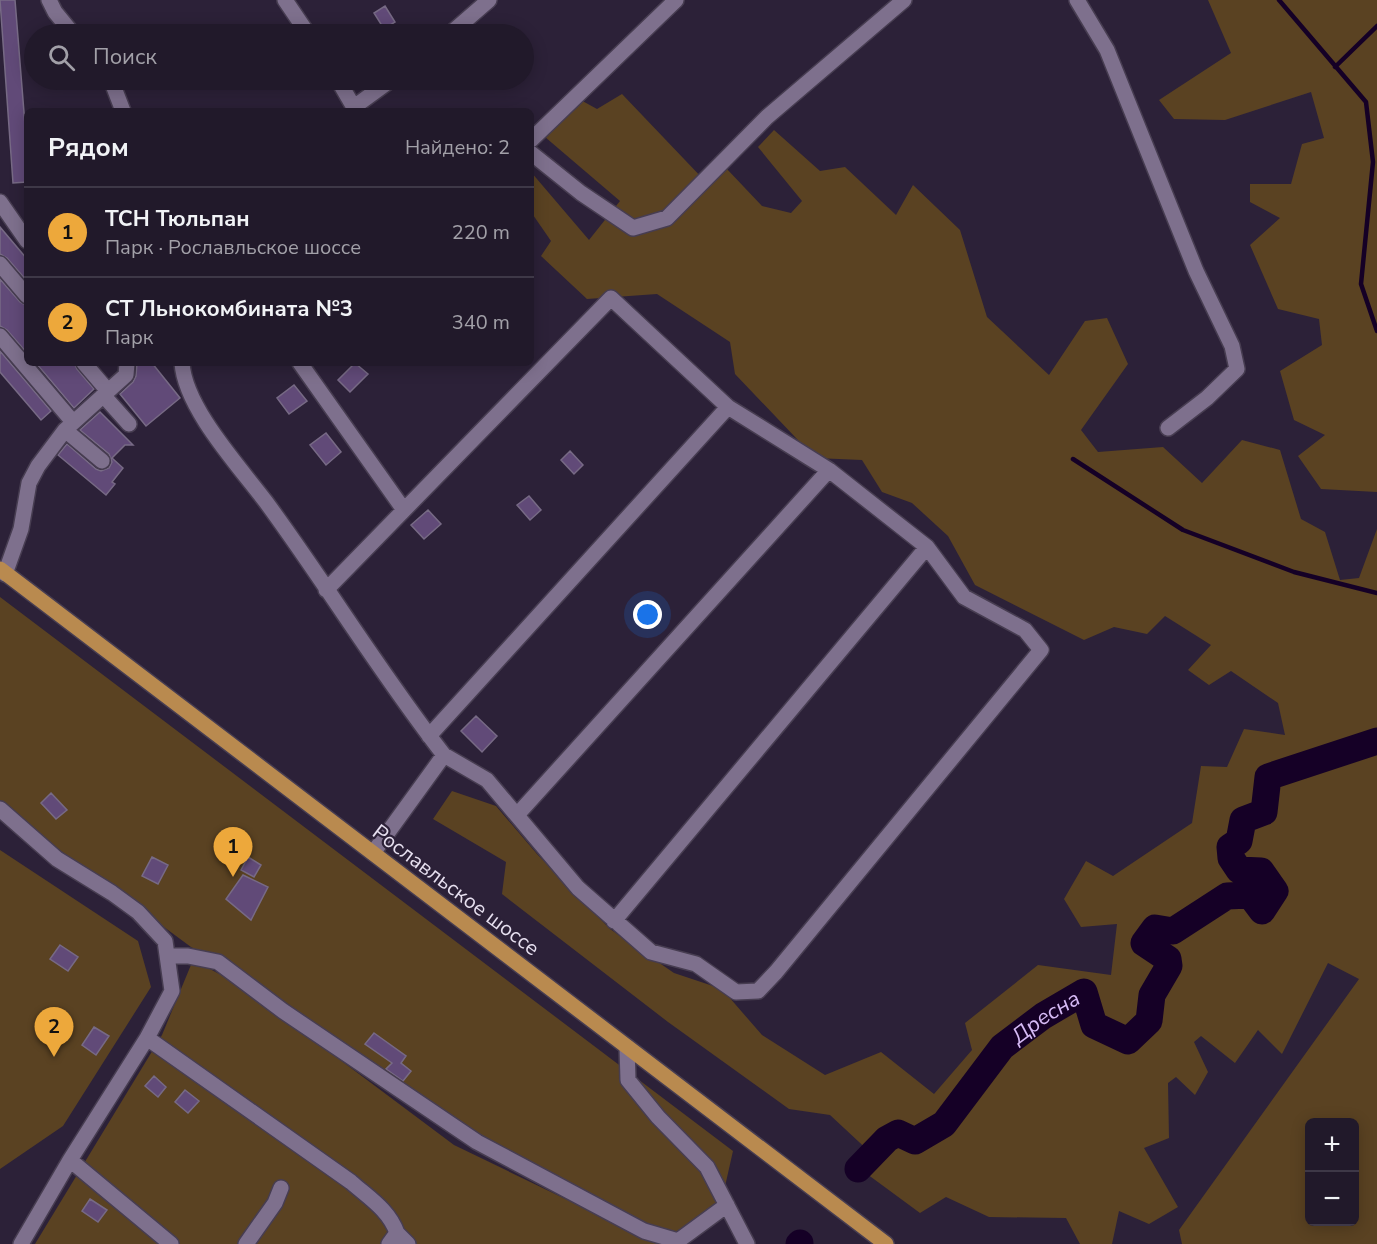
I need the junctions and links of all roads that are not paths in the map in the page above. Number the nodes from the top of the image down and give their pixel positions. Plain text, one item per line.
1 (49, 0) edge
2 (285, 0) edge
3 (489, 0) edge
4 (676, 0) edge
5 (904, 0) edge
6 (1077, 0) edge
7 (65, 24) edge
8 (301, 24) edge
9 (461, 24) edge
10 (115, 90) edge
11 (344, 90) edge
12 (379, 90) edge
13 (122, 108) edge
14 (354, 108) edge
15 (356, 108) edge
16 (534, 137) edge
17 (534, 155) edge
18 (0, 202) edge
19 (24, 237) edge
20 (0, 264) edge
21 (24, 292) edge
22 (0, 336) edge
23 (86, 366) edge
24 (127, 366) edge
25 (183, 366) edge
26 (302, 366) edge
27 (106, 393) junction
28 (728, 407) junction
29 (129, 424) dead end
30 (69, 426) junction
31 (1168, 429) dead end
32 (102, 461) dead end
33 (829, 470) junction
34 (404, 510) junction
35 (927, 547) junction
36 (3, 572) edge
37 (326, 590) junction
38 (429, 736) junction
39 (444, 755) junction
40 (0, 809) edge
41 (517, 815) junction
42 (373, 853) junction
43 (615, 921) junction
44 (167, 956) junction
45 (147, 1038) junction
46 (627, 1047) junction
47 (70, 1160) junction
48 (281, 1188) dead end
49 (727, 1205) junction
50 (398, 1240) edge
51 (21, 1244) edge
52 (171, 1244) edge
53 (246, 1244) edge
54 (747, 1244) edge
55 (886, 1244) edge

1 - 7 street
2 - 8 street
3 - 9 street
4 - 16 street
5 - 17 street
6 - 31 street
10 - 13 street
11 - 14 street
12 - 15 street
18 - 19 street
20 - 21 street
22 - 30 street
23 - 27 street
24 - 27 street
25 - 37 street
26 - 34 street
27 - 29 street
27 - 30 street
28 - 33 street
28 - 34 street
28 - 38 street
30 - 32 street
30 - 36 street
33 - 35 street
33 - 41 street
34 - 37 street
35 - 43 street
35 - 43 street
36 - 42 main road, Рославльское шоссе
37 - 38 street
38 - 39 street
39 - 41 street
39 - 42 street
40 - 44 street
41 - 43 street
42 - 46 main road, Рославльское шоссе
44 - 45 street
44 - 49 street
45 - 47 street
45 - 50 street
46 - 49 street
46 - 55 main road, Рославльское шоссе
47 - 51 street
47 - 52 street
48 - 53 street
49 - 54 street

